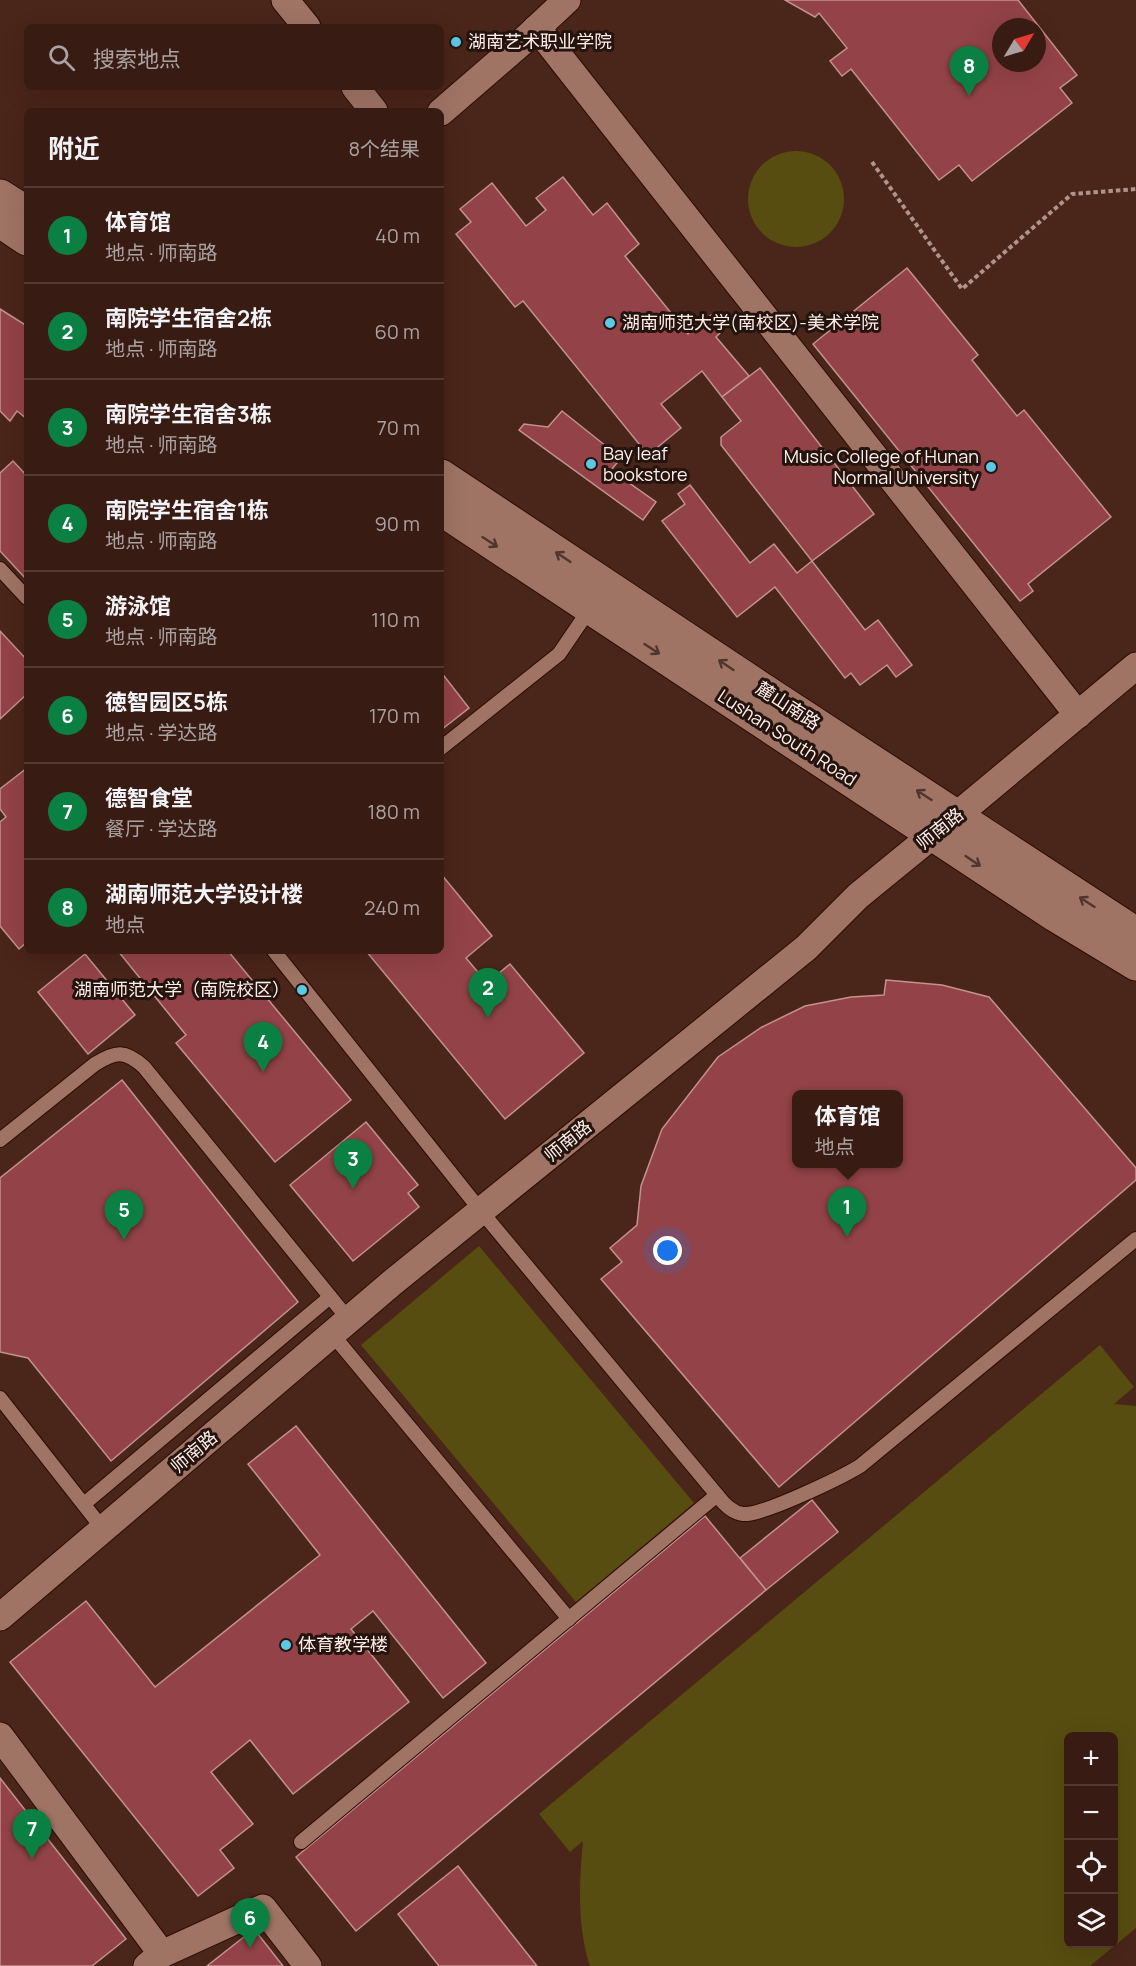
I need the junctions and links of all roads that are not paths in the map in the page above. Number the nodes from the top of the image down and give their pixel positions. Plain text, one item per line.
1 (285, 0) edge
2 (567, 0) edge
3 (305, 24) edge
4 (537, 28) junction
5 (358, 90) edge
6 (372, 108) edge
7 (444, 109) edge
8 (0, 196) edge
9 (24, 211) edge
10 (0, 221) edge
11 (24, 237) edge
12 (444, 478) edge
13 (444, 511) edge
14 (0, 569) edge
15 (24, 595) edge
16 (598, 597) junction
17 (1136, 666) edge
18 (1078, 715) junction
19 (444, 746) edge
20 (945, 825) junction
21 (1136, 934) edge
22 (276, 954) edge
23 (1136, 964) edge
24 (0, 1140) edge
25 (481, 1211) junction
26 (1136, 1239) edge
27 (330, 1297) junction
28 (340, 1327) junction
29 (0, 1398) edge
30 (717, 1495) junction
31 (84, 1504) junction
32 (103, 1529) junction
33 (0, 1617) edge
34 (569, 1619) junction
35 (0, 1736) edge
36 (301, 1842) dead end
37 (155, 1960) edge
38 (308, 1966) edge

1 - 3 street
2 - 4 street
4 - 7 street
4 - 18 street
5 - 6 street
8 - 9 main road
10 - 11 main road
16 -> 12 main road
13 -> 16 main road, Lushan South Road
14 - 15 lane
16 - 19 lane
16 - 20 main road, Lushan South Road
17 - 18 street, 师南路
18 - 20 street, 师南路
21 -> 20 main road
20 -> 23 main road, Lushan South Road
20 - 25 street, 师南路
22 - 25 lane
24 - 27 lane
25 - 28 street, 师南路
25 - 30 lane
26 - 30 lane
27 - 28 lane
27 - 31 lane
28 - 32 street, 师南路
28 - 34 lane
29 - 31 lane
30 - 34 lane
31 - 32 lane
32 - 33 street, 师南路
34 - 36 lane
35 - 37 street
37 - 38 street

